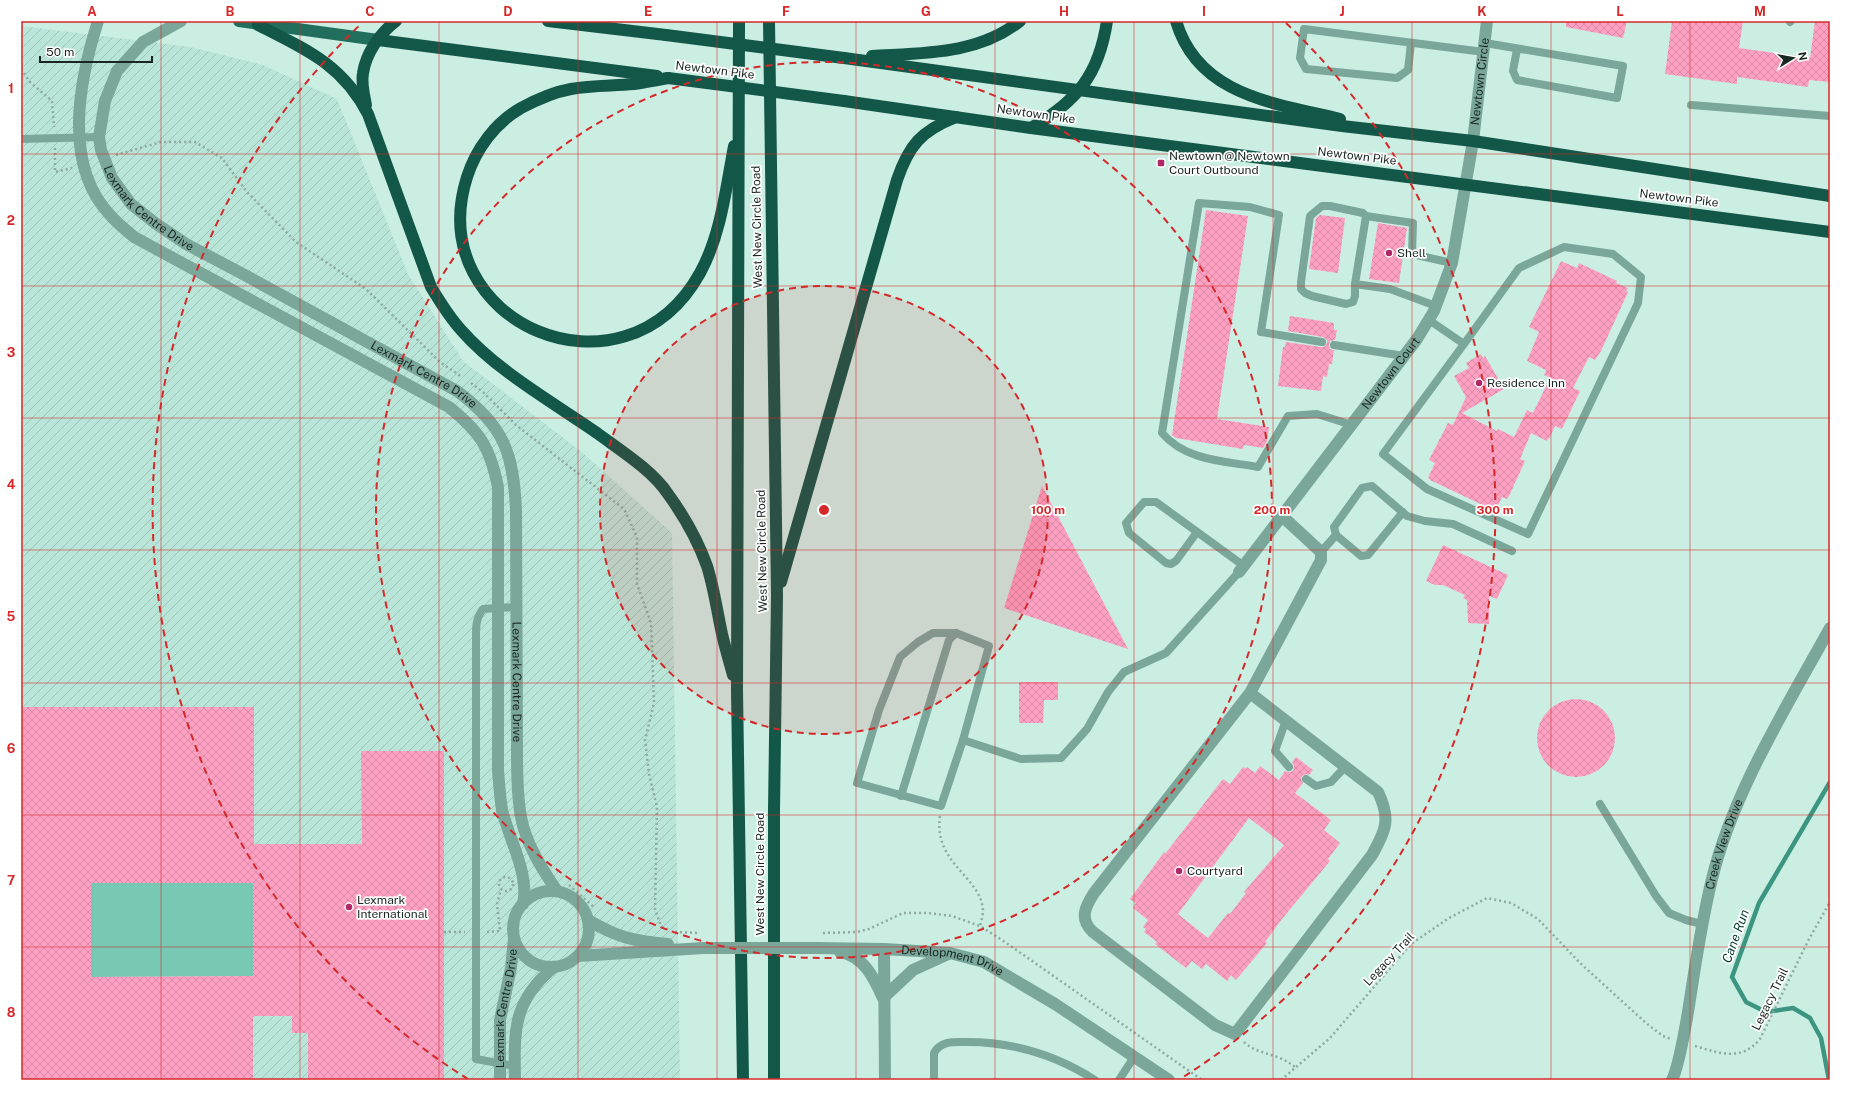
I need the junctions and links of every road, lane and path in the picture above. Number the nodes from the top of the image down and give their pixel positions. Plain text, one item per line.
1 (98, 21) edge
2 (181, 21) edge
3 (239, 21) edge
4 (396, 21) edge
5 (548, 21) edge
6 (739, 21) edge
7 (770, 21) edge
8 (1020, 21) edge
9 (1107, 21) edge
10 (1176, 21) edge
11 (1487, 21) edge
12 (258, 25) junction
13 (378, 40) junction
14 (1411, 43) junction
15 (1484, 48) junction
16 (1517, 49) junction
17 (844, 58) junction
18 (21, 69) edge
19 (668, 78) junction
20 (1081, 90) junction
21 (1691, 105) dead end
22 (368, 114) junction
23 (958, 116) junction
24 (1830, 116) edge
25 (740, 117) junction
26 (54, 128) dead end
27 (1031, 128) junction
28 (1389, 132) junction
29 (78, 137) junction
30 (99, 137) junction
31 (21, 139) edge
32 (1473, 141) junction
33 (55, 148) dead end
34 (78, 167) dead end
35 (1466, 185) junction
36 (1830, 196) edge
37 (1366, 216) junction
38 (1830, 232) edge
39 (1452, 263) junction
40 (1355, 284) junction
41 (1436, 306) junction
42 (1429, 320) junction
43 (1322, 342) dead end
44 (1464, 344) junction
45 (1339, 345) dead end
46 (1404, 356) junction
47 (1352, 425) junction
48 (1403, 512) junction
49 (1282, 516) junction
50 (1197, 532) junction
51 (1336, 535) junction
52 (1512, 551) dead end
53 (1321, 552) junction
54 (1242, 569) junction
55 (777, 595) junction
56 (516, 607) junction
57 (498, 608) junction
58 (1830, 628) edge
59 (956, 633) junction
60 (737, 691) junction
61 (1250, 693) junction
62 (1286, 720) junction
63 (963, 740) junction
64 (1346, 766) junction
65 (1289, 767) dead end
66 (1306, 779) dead end
67 (900, 796) junction
68 (1600, 804) dead end
69 (941, 806) junction
70 (567, 883) dead end
71 (501, 889) junction
72 (557, 891) junction
73 (1830, 902) edge
74 (523, 904) junction
75 (598, 912) dead end
76 (588, 920) junction
77 (1702, 924) junction
78 (661, 926) dead end
79 (980, 926) dead end
80 (657, 930) dead end
81 (444, 932) dead end
82 (465, 932) dead end
83 (485, 932) dead end
84 (514, 938) junction
85 (703, 948) junction
86 (817, 948) junction
87 (884, 949) junction
88 (950, 953) junction
89 (578, 956) junction
90 (554, 966) junction
91 (883, 998) junction
92 (1234, 1034) junction
93 (1674, 1040) dead end
94 (1692, 1045) dead end
95 (1134, 1057) junction
96 (500, 1064) junction
97 (514, 1066) junction
98 (1296, 1068) junction
99 (500, 1080) edge
100 (515, 1080) edge
101 (743, 1080) edge
102 (774, 1080) edge
103 (884, 1080) edge
104 (934, 1080) edge
105 (1094, 1080) edge
106 (1119, 1080) edge
107 (1169, 1080) edge
108 (1281, 1080) edge
109 (1672, 1080) edge

1 - 29 street, Lexmark Centre Drive
2 - 30 street, Lexmark Centre Drive
3 - 12 main road, Newtown Pike
4 - 13 highway
5 - 17 highway, Newtown Pike, bridge
6 - 25 highway, West New Circle Road
7 - 55 highway, West New Circle Road
8 - 17 highway
9 - 20 highway
10 - 28 highway
11 - 15 street, Newtown Circle
12 - 13 main road, Newtown Pike
12 - 22 highway
13 - 19 highway, Newtown Pike
13 - 22 highway
14 - 14 lane
14 - 15 lane
15 - 16 lane
15 - 32 street, Newtown Circle
16 - 16 lane
17 - 20 highway, Newtown Pike
18 - 26 path
19 - 23 highway, Newtown Pike, bridge
19 - 25 highway
20 - 27 highway
20 - 28 highway, Newtown Pike
21 - 24 lane
22 - 60 highway
23 - 27 highway, Newtown Pike
23 - 55 highway
25 - 60 highway, West New Circle Road
27 - 35 highway, Newtown Pike
28 - 32 highway, Newtown Pike
29 - 30 lane
29 - 31 lane
29 - 57 street, Lexmark Centre Drive
30 - 56 street, Lexmark Centre Drive
32 - 35 street, Newtown Court
32 - 36 highway, Newtown Pike
33 - 34 path
35 - 38 highway, Newtown Pike
35 - 39 street, Newtown Court
37 - 39 lane
37 - 40 lane
37 - 40 lane
39 - 41 street, Newtown Court
40 - 41 lane
41 - 42 street, Newtown Court
42 - 44 lane
42 - 46 street, Newtown Court
43 - 47 lane
44 - 44 lane
45 - 46 lane
46 - 47 street, Newtown Court
47 - 49 street, Newtown Court
48 - 51 lane
48 - 51 lane
48 - 52 lane
49 - 53 street
49 - 54 street, Newtown Court
50 - 50 lane
50 - 54 lane
51 - 53 lane
53 - 61 street
54 - 63 lane
55 - 102 highway, West New Circle Road
56 - 57 lane
56 - 72 street, Lexmark Centre Drive
57 - 74 street, Lexmark Centre Drive
57 - 96 lane
58 - 77 street, Creek View Drive
59 - 63 lane
59 - 67 lane
59 - 67 lane
60 - 101 highway, West New Circle Road
61 - 62 street
61 - 92 street
62 - 64 street
62 - 65 lane
63 - 69 lane
64 - 66 lane
64 - 92 street
67 - 69 lane
68 - 77 lane
69 - 79 path
70 - 75 path
71 - 71 path
71 - 83 path
72 - 74 street
72 - 76 street
73 - 94 path, Legacy Trail
74 - 84 street
76 - 85 street, Development Drive
76 - 89 street
77 - 109 street, Creek View Drive
78 - 80 path
81 - 82 path
84 - 90 street
84 - 96 street, Lexmark Centre Drive
85 - 86 street, Development Drive, bridge
85 - 89 street, Development Drive
86 - 87 street, Development Drive
86 - 91 street
87 - 88 street, Development Drive
87 - 91 street
88 - 91 street
88 - 95 street, Development Drive
89 - 90 street
90 - 97 street, Lexmark Centre Drive
91 - 103 street
92 - 98 path
93 - 98 path, Legacy Trail
95 - 106 lane
95 - 107 street, Development Drive
96 - 97 lane
96 - 99 street, Lexmark Centre Drive
97 - 100 street, Lexmark Centre Drive
98 - 108 path, Legacy Trail
104 - 105 lane

